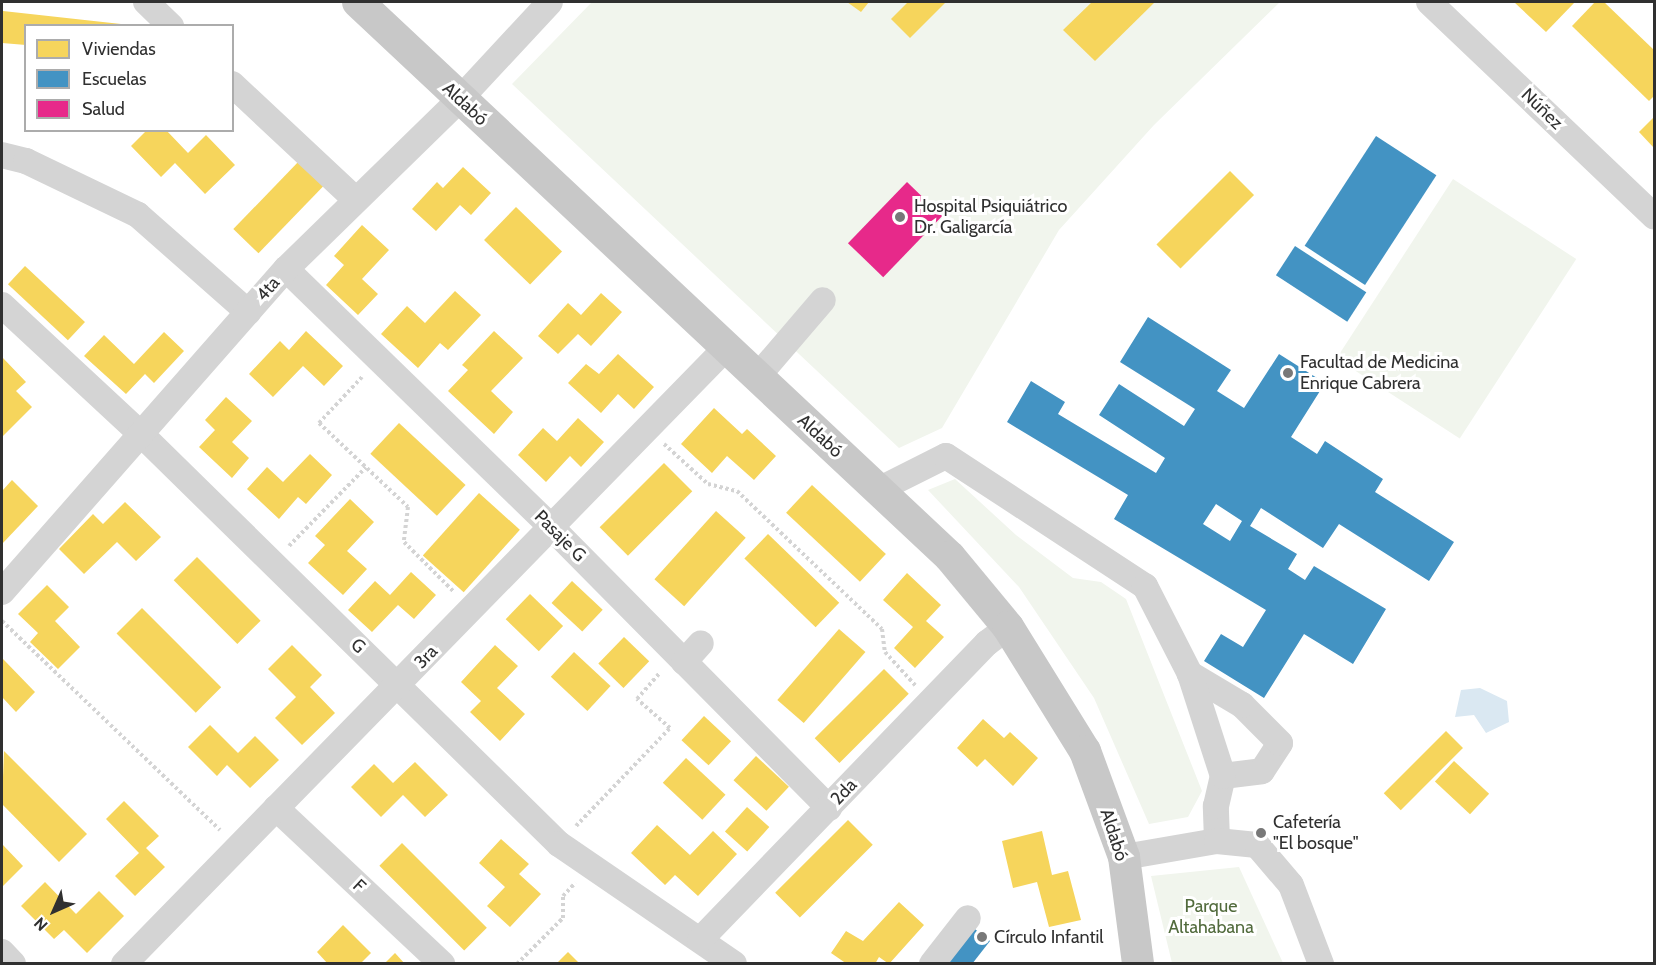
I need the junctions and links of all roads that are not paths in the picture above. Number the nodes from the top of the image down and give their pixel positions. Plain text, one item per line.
1 (146, 2) edge
2 (358, 2) edge
3 (550, 2) edge
4 (1429, 2) edge
5 (169, 24) edge
6 (234, 86) edge
7 (460, 99) junction
8 (2, 155) edge
9 (354, 199) junction
10 (1654, 216) edge
11 (286, 269) junction
12 (823, 300) dead end
13 (2, 305) edge
14 (248, 312) junction
15 (726, 348) junction
16 (757, 377) junction
17 (142, 435) junction
18 (878, 490) junction
19 (552, 528) junction
20 (2, 592) edge
21 (998, 635) junction
22 (701, 643) dead end
23 (680, 658) junction
24 (1190, 674) junction
25 (398, 685) junction
26 (1223, 776) junction
27 (276, 808) junction
28 (829, 808) junction
29 (1217, 841) junction
30 (1124, 857) junction
31 (968, 918) dead end
32 (700, 940) junction
33 (2, 952) edge
34 (734, 960) edge
35 (13, 963) edge
36 (124, 963) edge
37 (442, 963) edge
38 (932, 963) edge
39 (1138, 963) edge
40 (1322, 963) edge

1 - 5 street
2 - 7 main road, Aldabó
3 - 7 street, 4ta
4 - 10 street, Núñez
6 - 9 street
7 - 9 street, 4ta
7 - 15 main road, Aldabó
8 - 14 street
9 - 11 street, 4ta
11 - 14 street, 4ta
11 - 19 street, Pasaje G
12 - 16 street
13 - 17 street, G
14 - 17 street, 4ta
15 - 16 main road, Aldabó
15 - 19 street, 3ra
16 - 18 main road, Aldabó
17 - 20 street, 4ta
17 - 25 street, G
18 - 21 main road, Aldabó
18 - 24 street
19 - 23 street, Pasaje G
19 - 25 street, 3ra
21 - 28 street, 2da
21 - 30 main road, Aldabó
22 - 23 street
23 - 28 street, Pasaje G
24 - 26 street
24 - 26 street
25 - 27 street, 3ra
25 - 32 street, G
26 - 29 street
27 - 36 street, 3ra
27 - 37 street, F
28 - 32 street, 2da
29 - 30 street
29 - 40 street
30 - 39 main road, Aldabó
31 - 38 street
32 - 34 street, G
33 - 35 street

